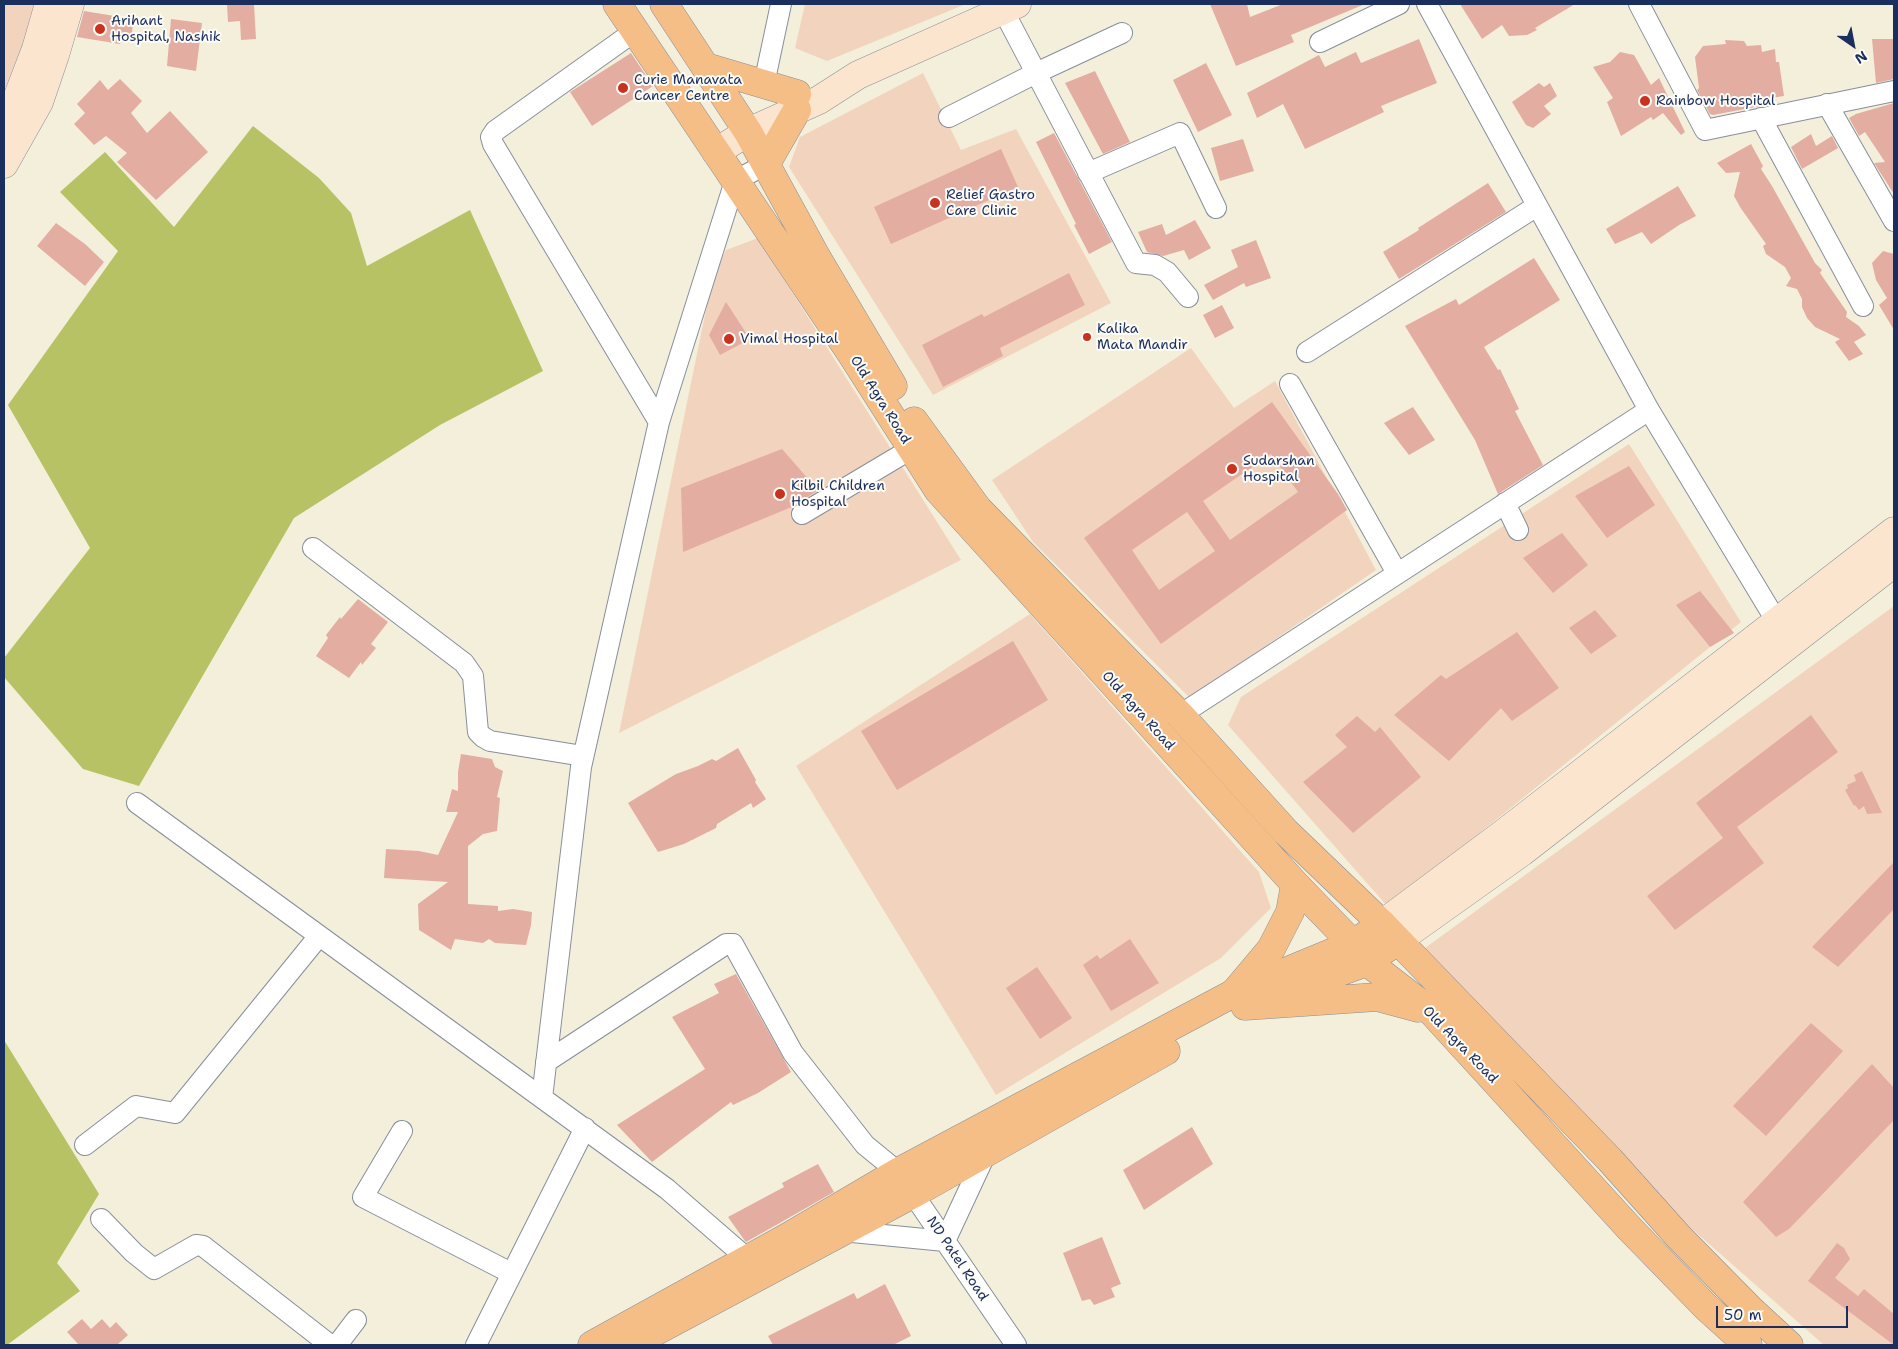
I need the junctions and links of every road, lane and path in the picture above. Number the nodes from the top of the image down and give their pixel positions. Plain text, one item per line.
1 (49, 4) edge
2 (70, 4) edge
3 (617, 4) edge
4 (664, 4) edge
5 (782, 4) edge
6 (1399, 4) edge
7 (1427, 4) edge
8 (1639, 4) edge
9 (1010, 7) edge
10 (634, 31) junction
11 (1122, 33) dead end
12 (1320, 42) dead end
13 (706, 68) junction
14 (1036, 73) junction
15 (764, 84) junction
16 (1894, 91) edge
17 (797, 102) junction
18 (1827, 104) junction
19 (950, 118) dead end
20 (1761, 118) junction
21 (744, 125) junction
22 (4, 128) edge
23 (711, 145) junction
24 (4, 164) edge
25 (766, 164) junction
26 (1088, 172) junction
27 (735, 181) junction
28 (1537, 206) junction
29 (1216, 208) dead end
30 (1894, 221) edge
31 (1188, 298) dead end
32 (1863, 306) dead end
33 (1307, 352) dead end
34 (1290, 384) dead end
35 (1649, 410) junction
36 (659, 422) junction
37 (911, 449) junction
38 (1505, 503) junction
39 (802, 514) dead end
40 (1481, 519) junction
41 (1518, 530) dead end
42 (1894, 531) edge
43 (1471, 540) dead end
44 (314, 548) dead end
45 (1894, 563) edge
46 (1397, 573) junction
47 (1786, 632) junction
48 (1180, 715) junction
49 (582, 756) junction
50 (137, 803) dead end
51 (1295, 884) junction
52 (1389, 932) junction
53 (319, 936) junction
54 (1360, 953) junction
55 (1240, 1000) junction
56 (1432, 1012) junction
57 (546, 1062) junction
58 (542, 1098) junction
59 (585, 1128) junction
60 (402, 1131) dead end
61 (84, 1145) dead end
62 (986, 1154) junction
63 (906, 1183) junction
64 (101, 1219) dead end
65 (842, 1231) junction
66 (945, 1241) junction
67 (756, 1266) junction
68 (511, 1273) junction
69 (356, 1320) dead end
70 (330, 1345) edge
71 (337, 1345) edge
72 (476, 1345) edge
73 (592, 1345) edge
74 (630, 1345) edge
75 (1016, 1345) edge
76 (1748, 1345) edge
77 (1789, 1345) edge

1 - 22 main road
2 - 24 main road
3 - 10 main road, Old Agra Road
4 - 13 main road, Old Agra Road
5 - 15 street
6 - 12 street
7 - 28 street
8 - 20 street
9 - 14 street
9 - 17 main road
10 - 23 main road, Old Agra Road
10 - 36 street
11 - 14 street
13 - 15 main road
13 - 21 main road, Old Agra Road
14 - 19 street
14 - 26 street
15 - 17 main road
16 - 18 street
17 - 21 main road
17 - 25 main road
18 - 20 street
18 - 30 street
20 - 32 street
21 - 23 main road
21 - 25 main road, Old Agra Road
23 - 27 main road, Old Agra Road
25 - 27 street
25 - 48 main road, Old Agra Road
26 - 29 street
26 - 31 street
27 - 36 street
27 - 37 main road, Old Agra Road
28 - 33 street
28 - 35 street
34 - 46 street
35 - 38 street
35 - 47 street
36 - 49 street
37 - 39 street
37 - 51 main road, Old Agra Road
38 - 40 street
38 - 41 street
40 - 43 street
40 - 46 street
42 - 47 main road
44 - 49 street
45 - 47 main road
46 - 48 street
47 - 52 main road
48 - 52 main road, Old Agra Road
49 - 57 street
50 - 53 street
51 - 54 main road, Old Agra Road
51 - 55 main road
52 - 54 main road
52 - 77 main road, Old Agra Road
53 - 58 street
53 - 61 street
54 - 55 main road
54 - 56 main road, Old Agra Road
55 - 56 main road
55 - 62 main road
55 - 63 main road
56 - 76 main road, Old Agra Road
57 - 58 street
57 - 63 street, ND Patel Road
58 - 59 street
59 - 67 street
59 - 68 street
60 - 68 street
62 - 63 main road
62 - 66 street
63 - 65 main road
63 - 66 street, ND Patel Road
63 - 67 main road
64 - 70 street
65 - 66 street
65 - 67 main road
66 - 75 street, ND Patel Road
67 - 73 main road
67 - 74 main road
68 - 72 street
69 - 71 street

